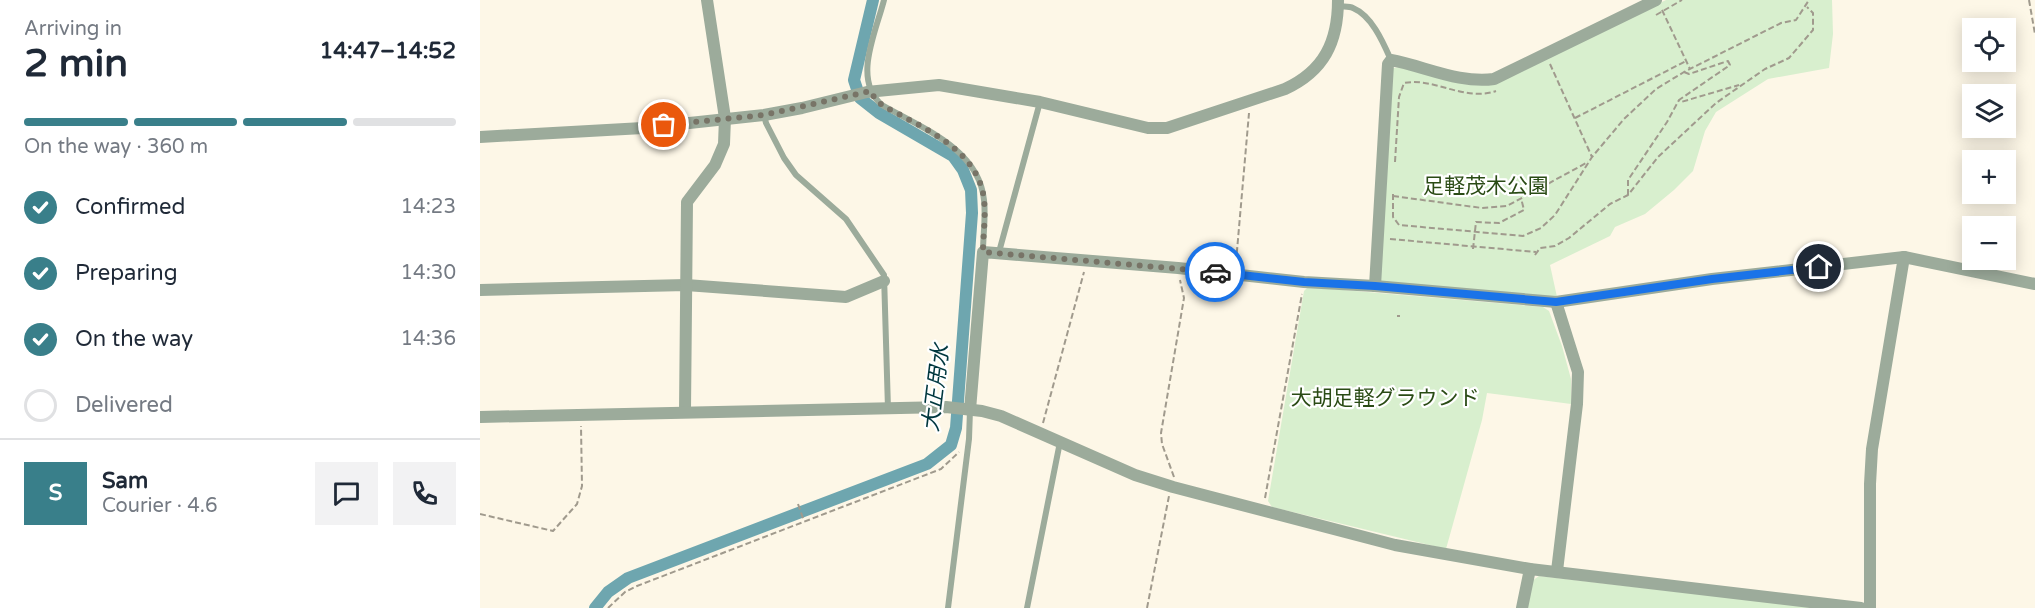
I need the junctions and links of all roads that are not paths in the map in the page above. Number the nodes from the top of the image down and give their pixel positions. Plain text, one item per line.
1 (707, 0) edge
2 (884, 0) edge
3 (1338, 3) edge
4 (1659, 5) edge
5 (1391, 60) junction
6 (869, 91) junction
7 (1040, 102) junction
8 (764, 115) junction
9 (725, 118) junction
10 (480, 137) edge
11 (983, 252) junction
12 (999, 252) junction
13 (1904, 257) junction
14 (884, 280) junction
15 (2035, 284) edge
16 (686, 285) junction
17 (1375, 286) junction
18 (480, 290) edge
19 (1556, 302) junction
20 (968, 409) junction
21 (888, 410) junction
22 (685, 411) junction
23 (480, 417) edge
24 (1060, 442) junction
25 (1530, 569) junction
26 (1557, 572) junction
27 (948, 608) edge
28 (1027, 608) edge
29 (1522, 608) edge
30 (1861, 608) edge
31 (1870, 608) edge

1 - 9 street
2 - 6 lane
3 - 5 lane
3 - 7 street
4 - 5 street
5 - 17 street
6 - 7 street
6 - 8 street
6 - 11 lane
7 - 12 lane
8 - 9 street
8 - 14 lane
9 - 10 street
9 - 16 street
11 - 12 street
11 - 20 street
12 - 17 street
13 - 15 street
13 - 19 street
13 - 31 street
14 - 16 street
14 - 21 lane
16 - 18 street
16 - 22 street
17 - 19 street
19 - 26 street
20 - 21 street
20 - 24 street
20 - 27 lane
21 - 22 street
22 - 23 street
24 - 25 street
24 - 28 lane
25 - 26 street
25 - 29 street
26 - 30 street

